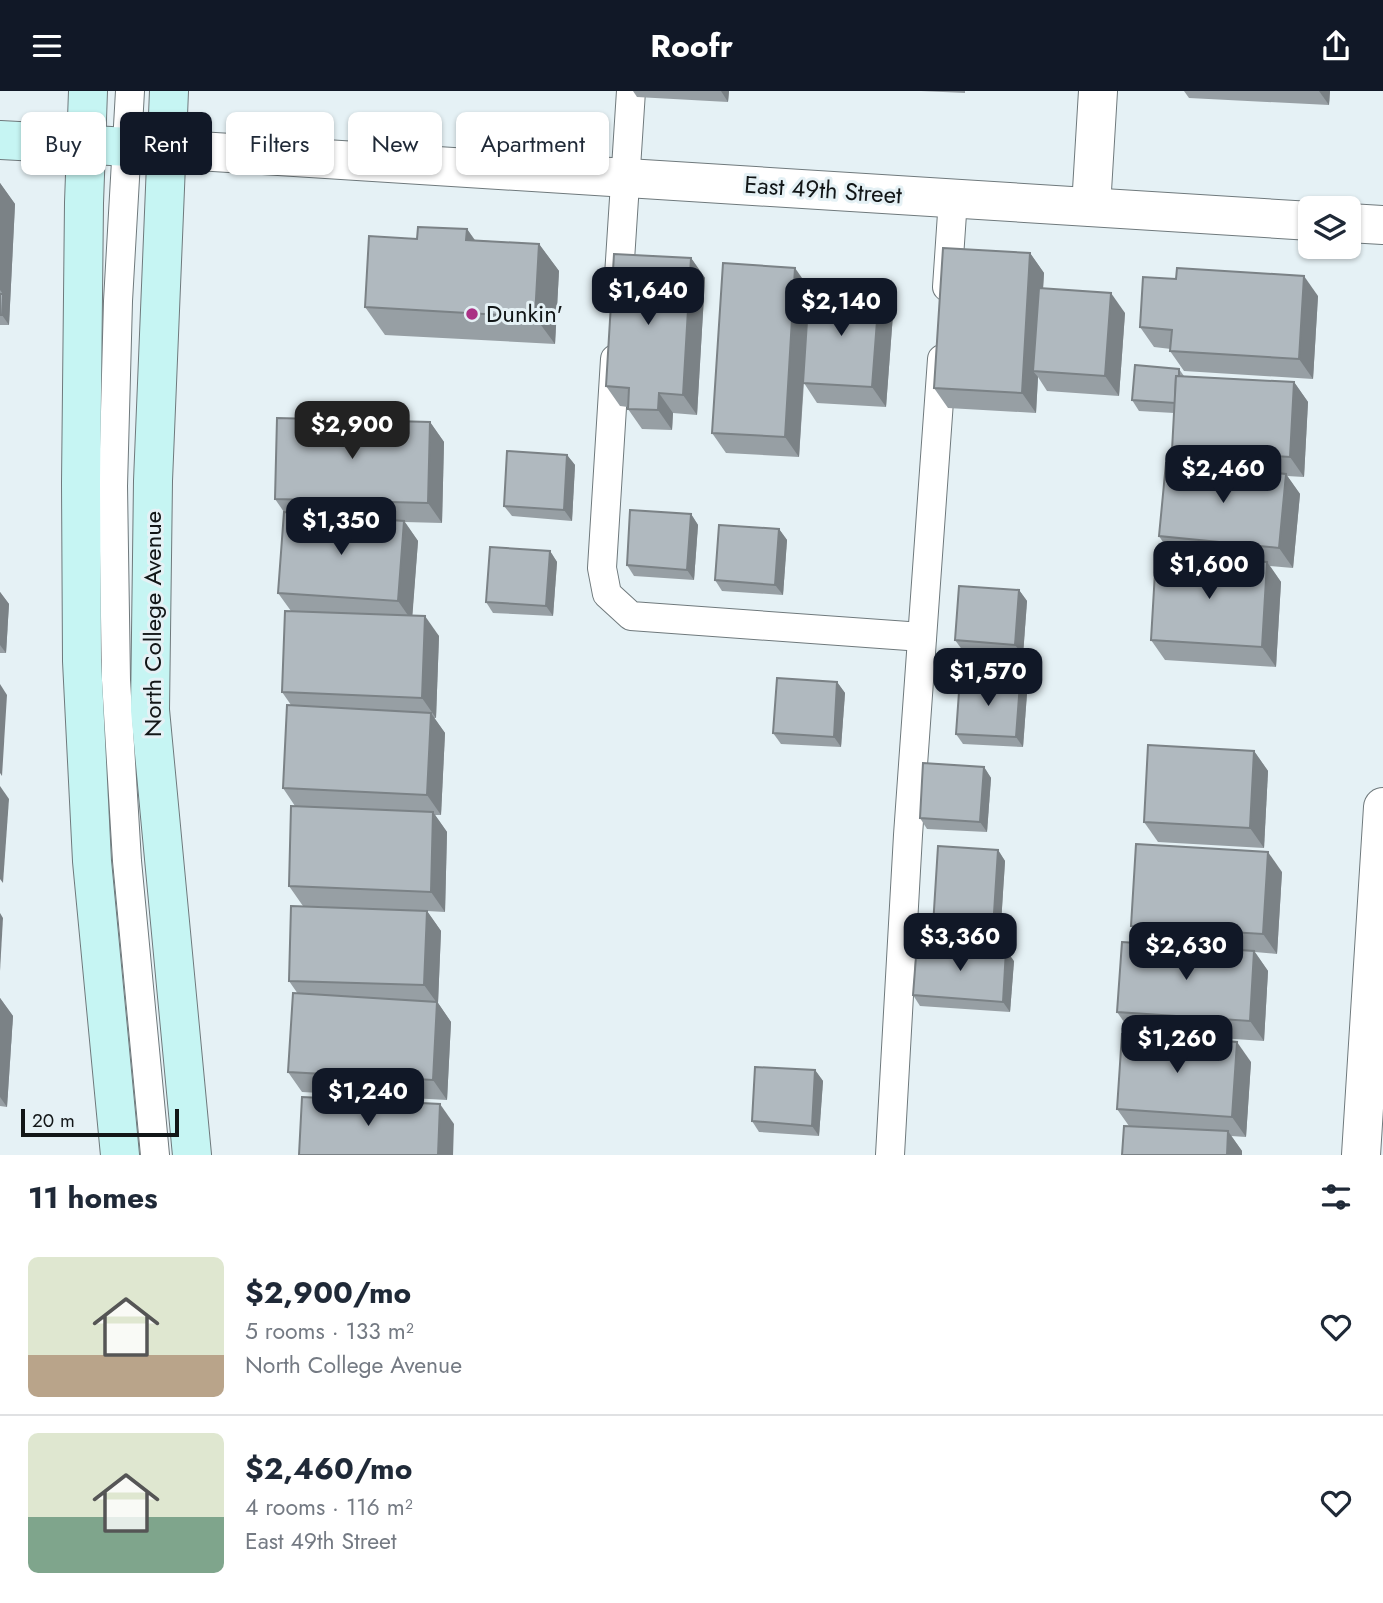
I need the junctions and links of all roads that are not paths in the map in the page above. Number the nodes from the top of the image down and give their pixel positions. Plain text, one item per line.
1 (88, 91) edge
2 (130, 91) edge
3 (169, 91) edge
4 (631, 91) edge
5 (1098, 91) edge
6 (88, 112) edge
7 (129, 112) edge
8 (168, 112) edge
9 (0, 140) edge
10 (21, 141) edge
11 (212, 152) edge
12 (86, 175) edge
13 (125, 175) edge
14 (165, 175) edge
15 (625, 178) junction
16 (953, 199) junction
17 (1091, 207) junction
18 (1298, 220) edge
19 (1361, 224) edge
20 (1383, 226) edge
21 (922, 637) junction
22 (1383, 807) edge
23 (120, 1155) edge
24 (155, 1155) edge
25 (192, 1155) edge
26 (890, 1155) edge
27 (1361, 1155) edge

1 - 6 main road
2 - 7 lane, North College Avenue
3 - 8 main road, North College Avenue
4 - 15 lane
5 - 17 street
9 - 10 main road, East 49th Street
11 - 15 street, East 49th Street
12 - 23 main road
13 - 24 lane, North College Avenue
14 - 25 main road, North College Avenue
15 - 16 street, East 49th Street
15 - 21 lane
16 - 17 street, East 49th Street
16 - 21 lane
17 - 18 street, East 49th Street
19 - 20 street
21 - 26 lane
22 - 27 street

